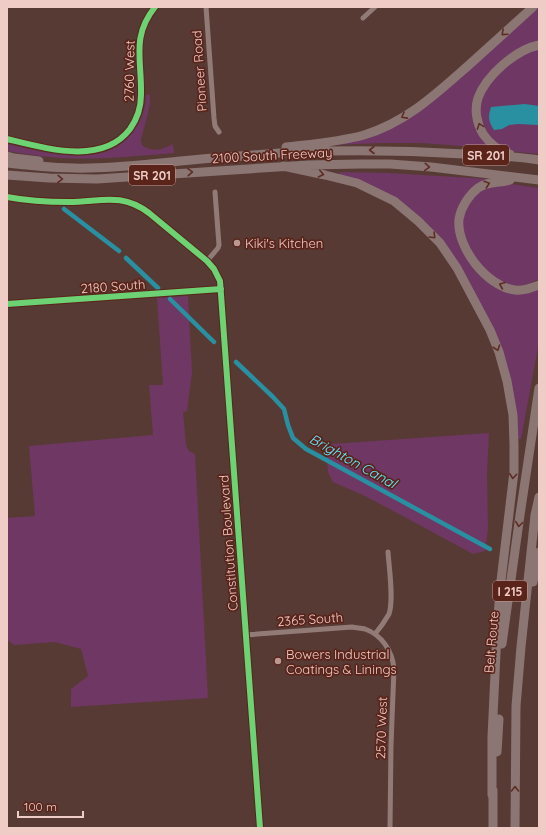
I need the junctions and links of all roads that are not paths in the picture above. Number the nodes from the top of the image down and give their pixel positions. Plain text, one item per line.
1 (155, 7) edge
2 (206, 7) edge
3 (375, 7) edge
4 (533, 7) edge
5 (363, 18) dead end
6 (539, 45) edge
7 (219, 132) dead end
8 (7, 139) edge
9 (7, 156) edge
10 (225, 157) junction
11 (536, 159) edge
12 (7, 164) edge
13 (139, 165) junction
14 (283, 166) junction
15 (7, 176) edge
16 (518, 177) junction
17 (539, 180) edge
18 (215, 192) dead end
19 (7, 197) edge
20 (207, 261) junction
21 (539, 285) edge
22 (221, 289) junction
23 (7, 304) edge
24 (539, 388) edge
25 (539, 497) edge
26 (388, 552) dead end
27 (539, 552) edge
28 (375, 634) junction
29 (246, 635) junction
30 (521, 646) junction
31 (492, 795) junction
32 (260, 828) edge
33 (390, 828) edge
34 (493, 828) edge
35 (515, 828) edge

1 - 8 main road, 2760 West
2 - 7 street, Pioneer Road
3 - 5 street
4 -> 10 highway
11 -> 6 highway
9 - 13 highway
11 -> 10 highway, 2100 South Freeway / SR 201
10 - 13 highway, 2100 South Freeway / SR 201
12 - 13 highway, 2100 South Freeway / SR 201
15 -> 14 highway, 2100 South Freeway / SR 201
14 -> 16 highway, 2100 South Freeway / SR 201
14 -> 31 highway
16 - 17 highway, 2100 South Freeway / SR 201
21 -> 16 highway
18 - 20 street
19 - 20 street, Constitution Boulevard
20 - 22 street, Constitution Boulevard
22 - 23 street, 2180 South
22 - 29 street, Constitution Boulevard
24 -> 31 highway, Belt Route / I 215
25 - 30 highway, I 215
26 - 28 street
27 - 30 highway
28 - 29 street, 2365 South
28 - 33 street, 2570 West
29 - 32 street, Constitution Boulevard
35 -> 30 highway, I 215
31 - 34 highway, Belt Route / I 215

